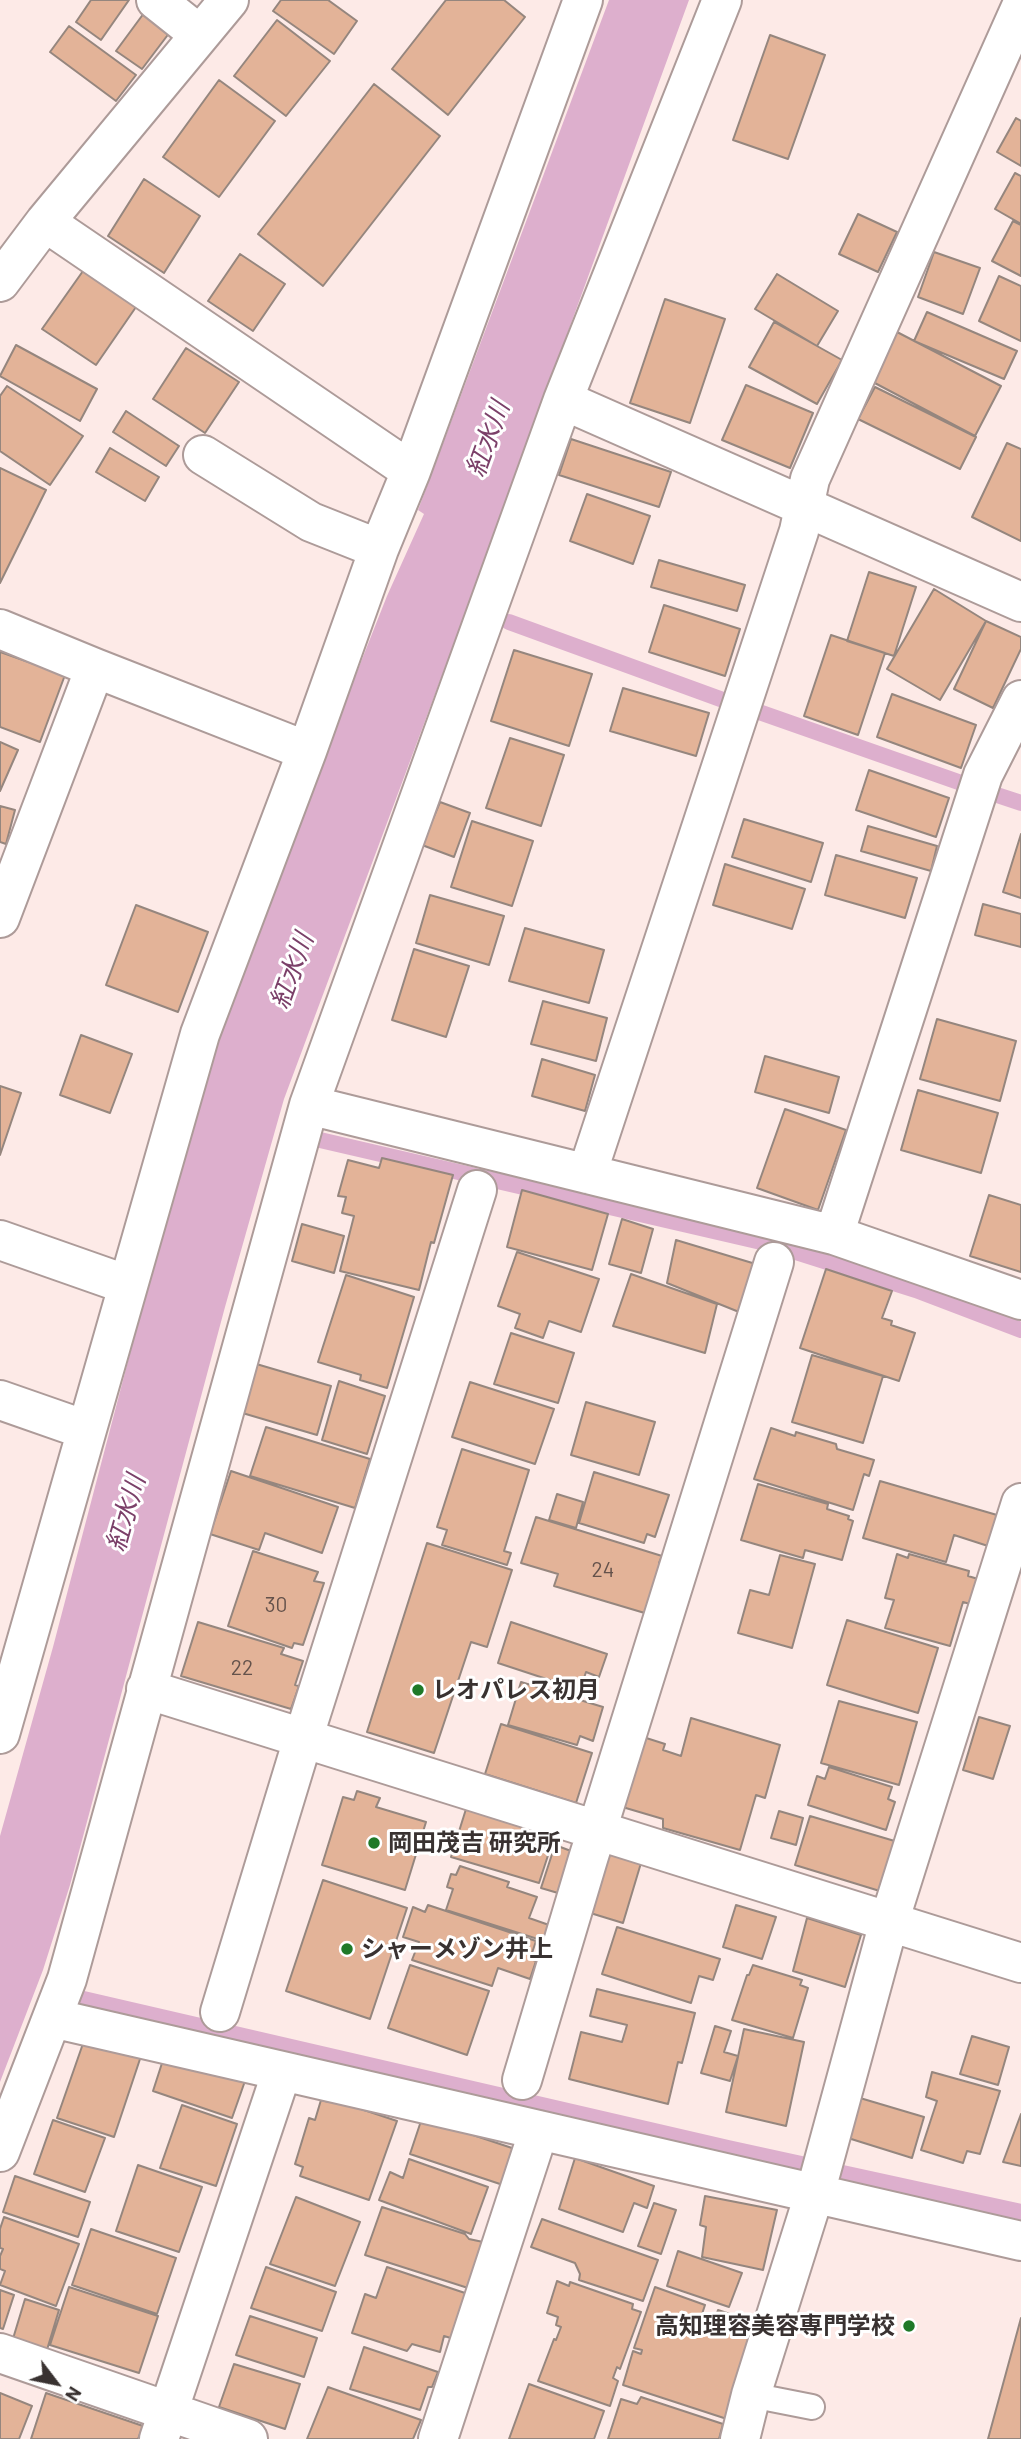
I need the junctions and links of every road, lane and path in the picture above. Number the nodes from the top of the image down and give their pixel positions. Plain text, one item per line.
1 (156, 0) edge
2 (229, 0) edge
3 (583, 0) edge
4 (722, 0) edge
5 (1021, 7) edge
6 (200, 35) junction
7 (45, 222) junction
8 (0, 282) edge
9 (563, 400) junction
10 (203, 455) dead end
11 (411, 471) junction
12 (804, 505) junction
13 (379, 549) junction
14 (1021, 603) edge
15 (0, 629) edge
16 (94, 668) junction
17 (1021, 700) edge
18 (307, 751) junction
19 (0, 918) edge
20 (309, 1105) junction
21 (587, 1174) junction
22 (477, 1190) dead end
23 (834, 1235) junction
24 (0, 1240) edge
25 (775, 1262) dead end
26 (128, 1285) junction
27 (1021, 1300) edge
28 (0, 1400) edge
29 (86, 1430) junction
30 (1021, 1503) edge
31 (146, 1689) junction
32 (0, 1734) edge
33 (303, 1739) junction
34 (597, 1831) junction
35 (889, 1922) junction
36 (1021, 1963) edge
37 (220, 2012) dead end
38 (52, 2018) junction
39 (282, 2071) junction
40 (522, 2080) dead end
41 (540, 2130) junction
42 (0, 2152) edge
43 (819, 2176) junction
44 (1021, 2241) edge
45 (0, 2353) edge
46 (751, 2395) junction
47 (812, 2407) dead end
48 (163, 2425) edge
49 (248, 2439) edge
50 (438, 2439) edge
51 (740, 2439) edge

1 - 6 street
2 - 6 street
3 - 11 street
4 - 9 street
5 - 12 street
6 - 7 street
7 - 8 street
7 - 11 street
9 - 12 street
9 - 20 street
10 - 13 street
11 - 13 street
12 - 14 street
12 - 21 street
13 - 18 street
15 - 16 street
16 - 18 street
16 - 19 street
17 - 23 street
18 - 26 street
20 - 21 street
20 - 31 street
21 - 23 street
22 - 33 street
23 - 27 street
24 - 26 street
25 - 34 street
26 - 29 street
28 - 29 street
29 - 32 street
30 - 35 street
31 - 33 street
31 - 38 street
33 - 34 street
33 - 37 street
34 - 35 street
34 - 40 street
35 - 36 street
35 - 43 street
38 - 39 street
38 - 42 street
39 - 41 street
39 - 48 street
41 - 43 street
41 - 50 street
43 - 44 street
43 - 46 street
45 - 48 street
46 - 47 lane
46 - 51 street
48 - 49 street

